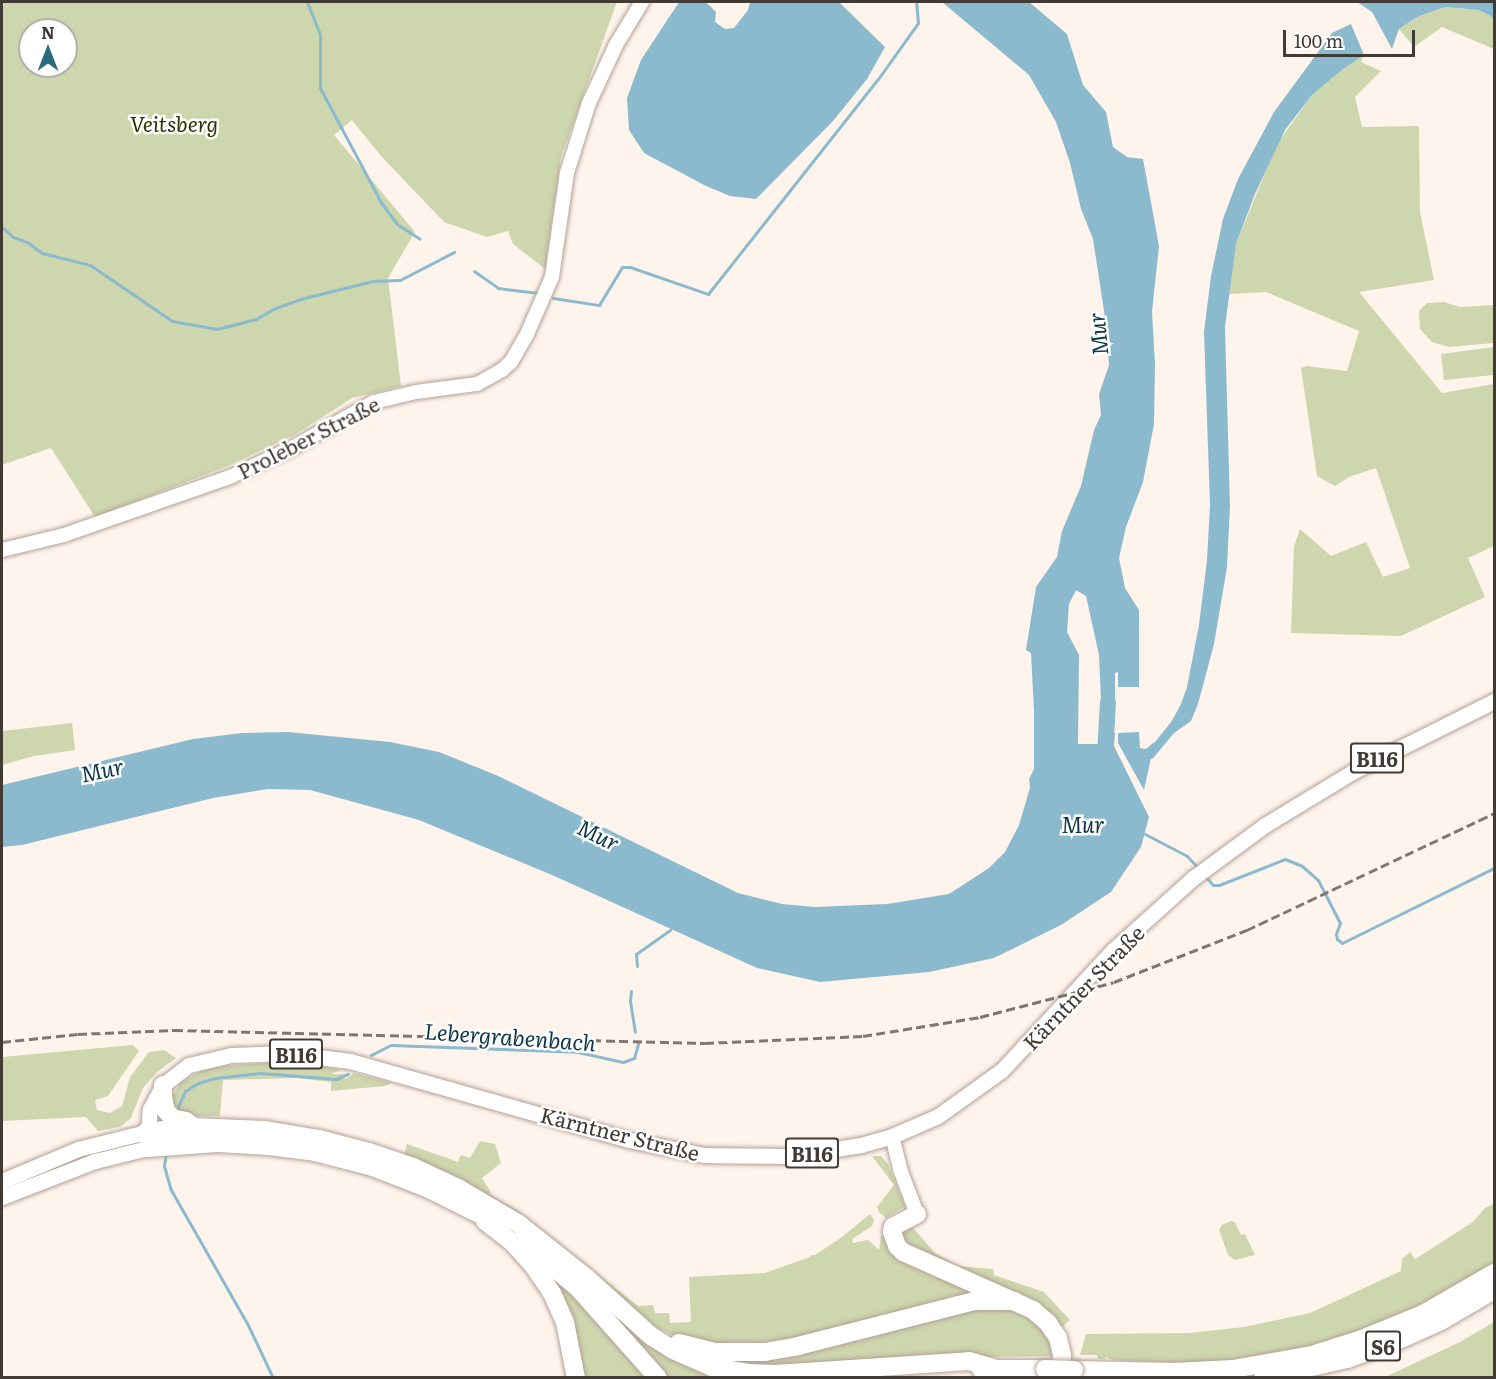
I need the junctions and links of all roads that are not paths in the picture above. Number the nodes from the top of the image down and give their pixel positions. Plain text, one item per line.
1 (642, 2) edge
2 (2, 550) edge
3 (1494, 701) edge
4 (163, 1084) junction
5 (193, 1127) junction
6 (892, 1136) junction
7 (147, 1140) junction
8 (2, 1181) edge
9 (2, 1197) edge
10 (472, 1211) junction
11 (917, 1214) joint
12 (1494, 1273) edge
13 (1494, 1290) edge
14 (1015, 1301) junction
15 (626, 1313) junction
16 (993, 1368) junction
17 (1060, 1372) edge
18 (576, 1377) edge
19 (658, 1377) edge
20 (899, 1377) edge
21 (1263, 1377) edge

1 - 2 main road, Proleber Straße
3 - 6 main road, Kärntner Straße / B116
4 - 5 highway
4 - 6 main road, Kärntner Straße / B116
4 - 7 main road, B116
5 - 7 highway
5 - 15 highway
6 - 11 main road
7 - 8 main road
7 - 9 main road
7 - 10 highway
10 - 18 highway
10 - 19 highway
11 - 14 highway
12 - 17 highway, S6
13 - 21 highway, S6
14 - 15 highway
14 - 17 highway
15 - 16 highway
16 - 17 highway, S6
16 - 20 highway, S6

